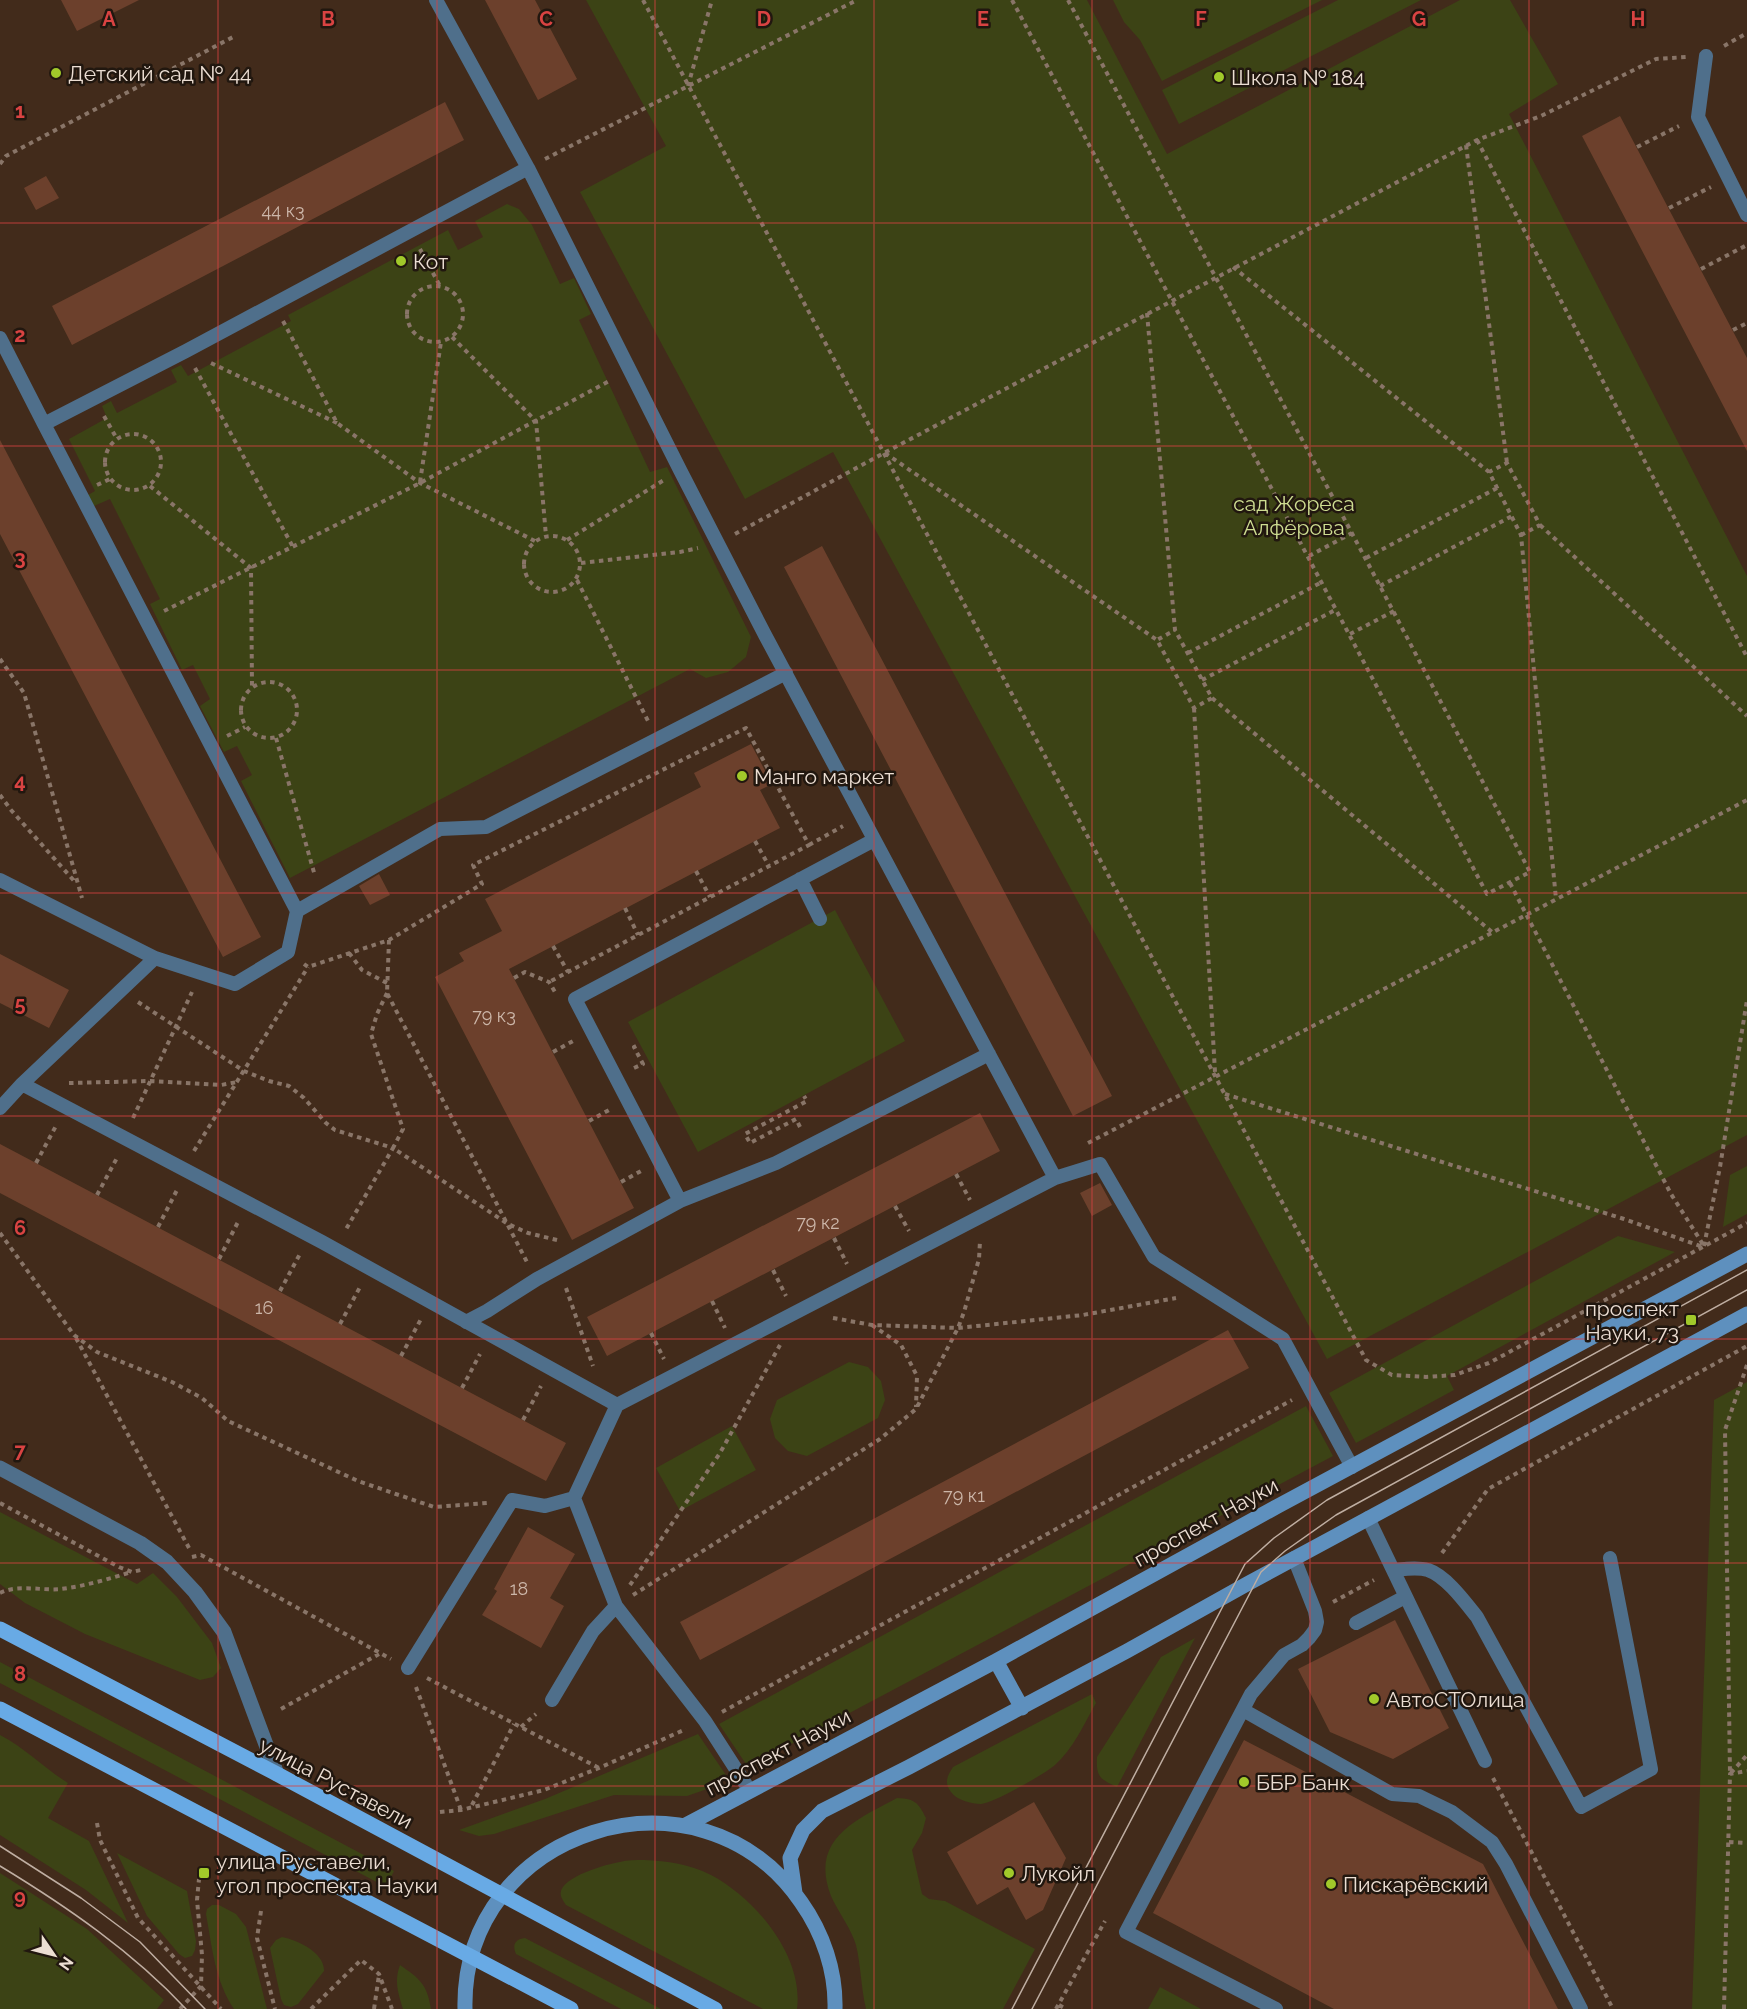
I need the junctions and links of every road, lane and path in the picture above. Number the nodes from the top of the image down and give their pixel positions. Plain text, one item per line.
1 (436, 0) edge
2 (643, 0) edge
3 (712, 0) edge
4 (857, 0) edge
5 (1012, 0) edge
6 (1068, 0) edge
7 (233, 37) dead end
8 (1706, 56) joint
9 (688, 87) junction
10 (1698, 117) junction
11 (1477, 140) junction
12 (1466, 145) junction
13 (1636, 147) dead end
14 (0, 164) edge
15 (528, 168) junction
16 (1728, 178) junction
17 (1669, 208) dead end
18 (1747, 215) edge
19 (410, 230) junction
20 (1747, 245) edge
21 (1233, 267) junction
22 (1701, 269) dead end
23 (1216, 277) junction
24 (440, 285) junction
25 (1172, 300) junction
26 (273, 304) junction
27 (1147, 313) junction
28 (1747, 323) edge
29 (1733, 330) dead end
30 (452, 337) junction
31 (0, 338) edge
32 (441, 342) junction
33 (186, 351) junction
34 (630, 369) junction
35 (536, 421) junction
36 (337, 423) junction
37 (44, 424) junction
38 (884, 453) junction
39 (1507, 463) junction
40 (680, 470) junction
41 (1489, 472) junction
42 (420, 483) junction
43 (150, 486) junction
44 (1497, 488) junction
45 (1512, 516) junction
46 (1540, 525) junction
47 (1352, 533) junction
48 (1521, 534) junction
49 (546, 536) junction
50 (567, 540) junction
51 (536, 541) junction
52 (718, 543) junction
53 (293, 547) junction
54 (1309, 556) junction
55 (1366, 558) junction
56 (581, 563) junction
57 (251, 568) junction
58 (577, 580) junction
59 (1322, 582) junction
60 (1380, 586) junction
61 (1337, 609) junction
62 (1394, 611) junction
63 (145, 620) junction
64 (1175, 630) junction
65 (1350, 634) junction
66 (1157, 640) junction
67 (1188, 653) junction
68 (1747, 657) edge
69 (0, 659) edge
70 (786, 673) junction
71 (1202, 680) junction
72 (252, 687) junction
73 (1212, 698) junction
74 (1194, 708) junction
75 (1747, 716) edge
76 (743, 719) dead end
77 (746, 728) junction
78 (276, 738) junction
79 (658, 739) junction
80 (0, 795) edge
81 (1747, 800) edge
82 (847, 820) dead end
83 (874, 840) junction
84 (755, 841) dead end
85 (809, 845) junction
86 (769, 866) junction
87 (696, 871) dead end
88 (800, 879) junction
89 (0, 880) edge
90 (1509, 882) junction
91 (77, 884) junction
92 (321, 897) junction
93 (710, 897) junction
94 (1556, 899) junction
95 (625, 908) dead end
96 (297, 911) junction
97 (1526, 915) junction
98 (820, 919) dead end
99 (91, 926) junction
100 (1492, 932) junction
101 (639, 935) junction
102 (389, 940) junction
103 (553, 946) dead end
104 (288, 952) junction
105 (349, 953) junction
106 (155, 958) junction
107 (308, 967) junction
108 (201, 972) junction
109 (568, 972) junction
110 (514, 978) dead end
111 (549, 982) junction
112 (387, 983) junction
113 (119, 991) junction
114 (387, 993) junction
115 (559, 1000) dead end
116 (1747, 1000) edge
117 (176, 1026) junction
118 (579, 1038) dead end
119 (640, 1044) dead end
120 (553, 1052) dead end
121 (989, 1054) junction
122 (630, 1060) dead end
123 (244, 1071) junction
124 (1215, 1076) junction
125 (150, 1081) junction
126 (237, 1082) junction
127 (69, 1083) dead end
128 (22, 1084) junction
129 (1225, 1094) junction
130 (804, 1096) dead end
131 (616, 1106) dead end
132 (0, 1108) edge
133 (65, 1108) junction
134 (589, 1121) dead end
135 (792, 1131) dead end
136 (125, 1139) junction
137 (1084, 1145) dead end
138 (393, 1148) junction
139 (36, 1163) dead end
140 (649, 1167) dead end
141 (185, 1170) junction
142 (956, 1174) dead end
143 (1055, 1178) junction
144 (621, 1182) dead end
145 (97, 1195) dead end
146 (680, 1201) junction
147 (247, 1203) junction
148 (895, 1206) dead end
149 (980, 1217) junction
150 (1747, 1223) edge
151 (508, 1224) junction
152 (158, 1227) dead end
153 (0, 1233) edge
154 (310, 1236) junction
155 (834, 1238) dead end
156 (564, 1242) dead end
157 (1704, 1247) junction
158 (918, 1249) junction
159 (335, 1250) junction
160 (1747, 1254) edge
161 (219, 1259) dead end
162 (558, 1268) junction
163 (370, 1269) junction
164 (773, 1270) dead end
165 (537, 1279) junction
166 (856, 1281) junction
167 (280, 1291) dead end
168 (1210, 1292) junction
169 (430, 1302) junction
170 (797, 1312) junction
171 (1747, 1314) edge
172 (466, 1322) junction
173 (340, 1323) dead end
174 (872, 1325) junction
175 (958, 1328) junction
176 (74, 1335) junction
177 (491, 1335) junction
178 (1747, 1346) edge
179 (401, 1356) dead end
180 (1747, 1365) edge
181 (551, 1369) junction
182 (462, 1388) dead end
183 (1311, 1389) junction
184 (603, 1398) junction
185 (617, 1405) junction
186 (916, 1409) junction
187 (523, 1420) dead end
188 (1352, 1467) junction
189 (0, 1468) edge
190 (574, 1498) junction
191 (512, 1500) junction
192 (1368, 1518) junction
193 (189, 1548) dead end
194 (1294, 1558) junction
195 (1610, 1558) dead end
196 (1394, 1570) junction
197 (1429, 1570) junction
198 (132, 1572) dead end
199 (0, 1593) edge
200 (1405, 1597) junction
201 (616, 1606) junction
202 (1356, 1623) dead end
203 (0, 1629) edge
204 (380, 1653) dead end
205 (996, 1661) junction
206 (408, 1668) joint
207 (552, 1700) dead end
208 (1022, 1708) junction
209 (0, 1709) edge
210 (280, 1709) dead end
211 (1243, 1710) junction
212 (705, 1721) junction
213 (514, 1724) dead end
214 (1747, 1755) edge
215 (1485, 1761) joint
216 (1747, 1771) edge
217 (278, 1774) junction
218 (1730, 1774) junction
219 (750, 1791) junction
220 (472, 1806) junction
221 (461, 1810) junction
222 (440, 1812) dead end
223 (97, 1823) dead end
224 (684, 1826) junction
225 (1729, 1842) junction
226 (1747, 1843) edge
227 (199, 1879) dead end
228 (795, 1893) junction
229 (502, 1895) junction
230 (261, 1911) dead end
231 (471, 1957) junction
232 (379, 1974) junction
233 (201, 1986) junction
234 (180, 2009) edge
235 (221, 2009) edge
236 (275, 2009) edge
237 (311, 2009) edge
238 (374, 2009) edge
239 (392, 2009) edge
240 (465, 2009) edge
241 (571, 2009) edge
242 (715, 2009) edge
243 (835, 2009) edge
244 (1056, 2009) edge
245 (1066, 2009) edge
246 (1276, 2009) edge
247 (1581, 2009) edge
248 (1613, 2009) edge
249 (1724, 2009) edge

1 - 15 lane
2 - 9 path
3 - 9 path
4 - 9 path
5 - 25 path
6 - 23 path
7 - 14 path
8 - 10 lane
8 - 11 path
9 - 15 path
9 - 38 path
10 - 13 path
10 - 16 lane
11 - 12 path
11 - 68 path
12 - 21 path
12 - 39 path
15 - 19 lane
15 - 34 lane
16 - 17 path
16 - 18 lane
19 - 24 path
19 - 26 lane
20 - 22 path
21 - 23 path
21 - 41 path
23 - 25 path
23 - 47 path
24 - 30 path
24 - 32 path
25 - 27 path
25 - 54 path
26 - 33 lane
26 - 36 path
27 - 38 path
27 - 64 path
28 - 29 path
30 - 32 path
30 - 35 path
31 - 37 lane
32 - 42 path
33 - 36 path
33 - 37 lane
33 - 53 path
34 - 35 path
34 - 40 lane
35 - 42 path
35 - 49 path
36 - 42 path
37 - 63 lane
38 - 52 path
38 - 66 path
38 - 124 path
39 - 41 path
39 - 46 path
40 - 50 path
40 - 52 lane
41 - 44 path
42 - 51 path
42 - 53 path
43 - 43 path
43 - 57 path
44 - 45 path
44 - 55 path
45 - 48 path
45 - 60 path
46 - 48 path
46 - 75 path
47 - 54 path
47 - 55 path
48 - 94 path
49 - 50 path
49 - 51 path
50 - 56 path
51 - 58 path
52 - 56 path
52 - 70 lane
53 - 57 path
54 - 59 path
55 - 60 path
56 - 58 path
57 - 63 path
57 - 72 path
58 - 79 path
59 - 61 path
59 - 67 path
60 - 62 path
61 - 65 path
61 - 71 path
62 - 65 path
62 - 90 path
63 - 96 lane
64 - 66 path
64 - 67 path
65 - 90 path
66 - 74 path
67 - 71 path
69 - 91 path
70 - 79 lane
70 - 83 lane
71 - 73 path
72 - 78 path
72 - 78 path
73 - 74 path
73 - 100 path
74 - 124 path
76 - 77 path
77 - 85 path
77 - 102 path
78 - 92 path
79 - 92 lane
80 - 91 path
81 - 94 path
82 - 85 path
83 - 88 lane
83 - 121 lane
84 - 86 path
85 - 86 path
86 - 93 path
87 - 93 path
88 - 98 lane
88 - 146 lane
89 - 99 lane
90 - 97 path
91 - 99 path
92 - 96 lane
93 - 101 path
94 - 97 path
95 - 101 path
96 - 104 lane
97 - 100 path
97 - 157 path
99 - 106 lane
100 - 124 path
101 - 109 path
102 - 105 path
102 - 112 path
103 - 109 path
104 - 107 path
104 - 108 lane
105 - 107 path
105 - 112 path
106 - 108 lane
106 - 113 lane
107 - 123 path
108 - 117 path
109 - 111 path
110 - 111 path
111 - 115 path
112 - 114 path
113 - 117 path
113 - 128 lane
114 - 138 path
114 - 151 path
116 - 157 path
117 - 123 path
117 - 125 path
118 - 120 path
119 - 122 path
121 - 143 lane
121 - 146 lane
123 - 126 path
123 - 138 path
124 - 129 path
124 - 137 path
125 - 126 path
125 - 127 path
125 - 136 path
126 - 141 path
128 - 132 lane
128 - 133 lane
129 - 157 path
129 - 157 path
130 - 135 path
131 - 134 path
133 - 136 lane
133 - 139 path
136 - 141 lane
136 - 145 path
138 - 151 path
138 - 159 path
140 - 144 path
141 - 147 lane
141 - 152 path
142 - 149 path
143 - 149 lane
143 - 168 lane
146 - 162 lane
147 - 154 lane
147 - 161 path
148 - 158 path
149 - 158 lane
149 - 175 path
150 - 157 path
151 - 156 path
151 - 165 path
153 - 176 path
154 - 159 lane
154 - 167 path
155 - 166 path
158 - 166 lane
159 - 163 lane
160 - 188 main road, проспект Науки
162 - 165 lane
162 - 184 path
163 - 169 lane
163 - 173 path
164 - 170 path
165 - 172 lane
166 - 170 lane
168 - 175 path
168 - 183 lane
169 - 172 lane
169 - 179 path
170 - 174 path
170 - 185 lane
170 - 201 path
171 - 192 main road, проспект Науки
172 - 177 lane
174 - 175 path
174 - 186 path
175 - 186 path
176 - 191 path
176 - 193 path
177 - 181 lane
177 - 182 path
178 - 197 path
180 - 218 path
181 - 184 lane
181 - 187 path
183 - 188 lane
183 - 212 path
184 - 185 lane
185 - 190 lane
186 - 201 path
188 - 205 main road, проспект Науки
189 - 217 street
190 - 191 lane
190 - 201 lane
191 - 206 lane
192 - 194 main road, проспект Науки
192 - 196 lane
194 - 208 main road, проспект Науки
194 - 211 lane
195 - 197 lane
196 - 197 lane
196 - 200 lane
198 - 199 path
200 - 202 lane
200 - 215 lane
201 - 207 lane
201 - 212 lane
203 - 217 main road, улица Руставели
204 - 210 path
205 - 208 main road
205 - 219 main road, проспект Науки
206 - 221 path
208 - 228 main road, проспект Науки
209 - 231 main road
211 - 246 lane
211 - 247 lane
212 - 219 lane
212 - 220 path
213 - 220 path
214 - 218 path
215 - 248 path
216 - 218 path
217 - 229 main road, улица Руставели
218 - 225 path
219 - 224 main road, проспект Науки
220 - 221 path
221 - 222 path
223 - 233 path
224 - 228 main road, проспект Науки
224 - 229 main road, проспект Науки
225 - 226 path
225 - 249 path
227 - 233 path
228 - 243 main road, проспект Науки
229 - 231 main road, проспект Науки
229 - 242 main road, улица Руставели
230 - 236 path
231 - 240 main road, проспект Науки
231 - 241 main road
232 - 237 path
232 - 238 path
232 - 239 path
233 - 234 path
233 - 235 path
244 - 245 path

